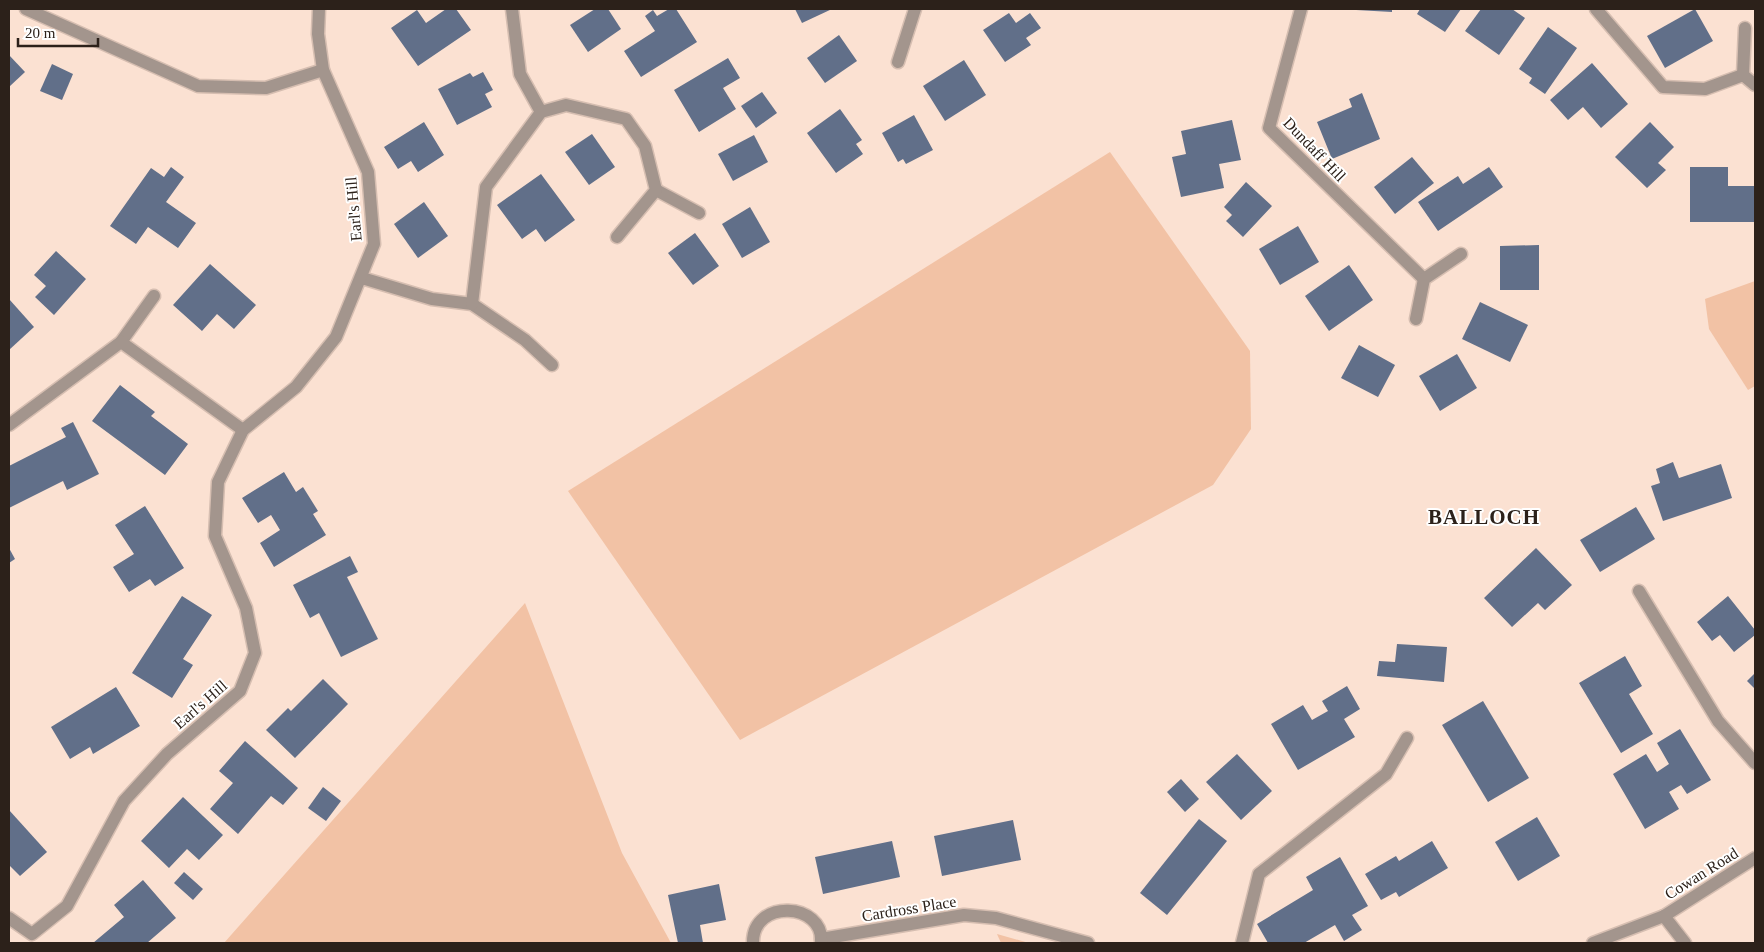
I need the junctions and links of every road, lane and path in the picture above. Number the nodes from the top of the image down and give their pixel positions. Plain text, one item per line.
1 (26, 9) edge
2 (319, 9) edge
3 (512, 9) edge
4 (915, 9) edge
5 (1301, 9) edge
6 (1596, 9) edge
7 (1745, 28) dead end
8 (898, 62) dead end
9 (323, 70) junction
10 (1743, 75) junction
11 (1755, 85) edge
12 (540, 112) junction
13 (656, 190) junction
14 (699, 214) dead end
15 (617, 237) dead end
16 (1461, 254) dead end
17 (362, 278) junction
18 (1424, 279) junction
19 (154, 296) dead end
20 (472, 304) junction
21 (1416, 319) dead end
22 (120, 342) junction
23 (552, 365) dead end
24 (9, 425) edge
25 (243, 430) junction
26 (1640, 592) dead end
27 (1407, 738) dead end
28 (1755, 762) edge
29 (1755, 858) edge
30 (1664, 916) junction
31 (9, 918) edge
32 (30, 939) edge
33 (821, 941) edge
34 (753, 943) edge
35 (1088, 943) edge
36 (1242, 943) edge
37 (1593, 943) edge
38 (1685, 943) edge

1 - 9 street
2 - 9 street, Earl's Hill
3 - 12 street
4 - 8 street
5 - 18 street, Dundaff Hill
6 - 10 street
7 - 10 street
9 - 17 street, Earl's Hill
10 - 11 street
12 - 13 street
12 - 20 street
13 - 14 street
13 - 15 street
16 - 18 street
17 - 20 street
17 - 25 street, Earl's Hill
18 - 21 street
19 - 22 street
20 - 23 street
22 - 24 street
22 - 25 street
25 - 32 street, Earl's Hill
26 - 28 street
27 - 36 street
29 - 30 street, Cowan Road
30 - 37 street, Cowan Road
30 - 38 street, Cowan Road
31 - 32 street, Earl's Hill
33 - 34 street
33 - 35 street, Cardross Place

